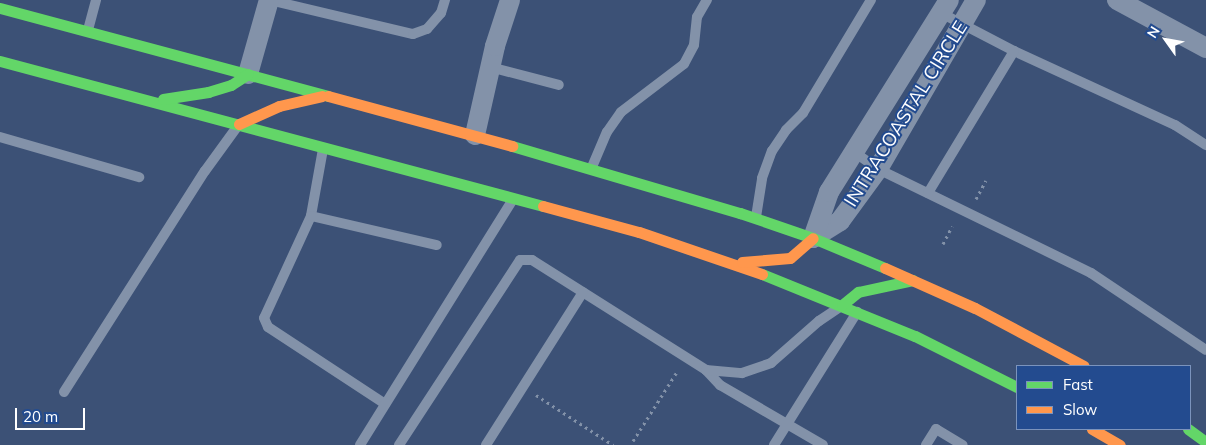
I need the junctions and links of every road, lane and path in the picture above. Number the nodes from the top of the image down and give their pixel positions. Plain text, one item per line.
1 (27, 0) edge
2 (96, 0) edge
3 (269, 0) edge
4 (445, 0) edge
5 (510, 0) edge
6 (707, 0) edge
7 (871, 0) edge
8 (976, 0) edge
9 (1117, 0) edge
10 (945, 6) edge
11 (0, 8) edge
12 (23, 14) junction
13 (962, 25) junction
14 (88, 31) junction
15 (1206, 48) edge
16 (1014, 51) junction
17 (0, 61) edge
18 (490, 68) junction
19 (248, 74) junction
20 (558, 84) dead end
21 (326, 95) junction
22 (152, 101) junction
23 (239, 124) junction
24 (475, 136) junction
25 (0, 137) edge
26 (1206, 145) edge
27 (323, 148) junction
28 (854, 152) junction
29 (592, 168) junction
30 (878, 169) junction
31 (139, 177) dead end
32 (986, 180) dead end
33 (928, 193) junction
34 (513, 198) junction
35 (976, 200) dead end
36 (311, 216) junction
37 (756, 218) junction
38 (952, 226) dead end
39 (812, 238) junction
40 (944, 244) dead end
41 (437, 245) dead end
42 (733, 263) junction
43 (913, 280) junction
44 (583, 292) junction
45 (842, 305) junction
46 (857, 312) junction
47 (1206, 350) edge
48 (686, 357) junction
49 (1082, 365) edge
50 (706, 370) junction
51 (523, 387) junction
52 (1016, 387) edge
53 (64, 392) dead end
54 (385, 404) junction
55 (786, 426) junction
56 (1094, 430) edge
57 (1189, 430) edge
58 (633, 441) dead end
59 (1206, 442) edge
60 (360, 445) edge
61 (399, 445) edge
62 (486, 445) edge
63 (613, 445) edge
64 (774, 445) edge
65 (823, 445) edge
66 (926, 445) edge
67 (963, 445) edge
68 (1120, 445) edge

1 - 12 lane
2 - 14 lane
3 - 4 lane
3 - 19 street
5 - 18 street
6 - 29 lane
7 - 37 lane
8 - 13 street, INTRACOASTAL CIRCLE
9 - 15 street
10 - 13 lane
10 - 28 street, INTRACOASTAL CIRCLE
11 - 12 main road
12 - 14 main road
13 - 16 lane
13 - 30 street, INTRACOASTAL CIRCLE
14 - 19 main road
16 - 26 lane
16 - 33 lane
17 - 22 main road
18 - 20 lane
18 - 24 street
19 - 21 main road
19 - 22 main road
21 - 23 main road
21 - 24 main road
22 - 23 main road
23 - 27 main road
23 - 53 lane
24 - 29 main road
25 - 31 lane
27 - 34 main road
27 - 36 lane
28 - 30 lane
28 - 39 street, INTRACOASTAL CIRCLE
29 - 37 main road
30 - 33 lane
30 - 39 street, INTRACOASTAL CIRCLE
32 - 35 path
33 - 47 lane
34 - 42 main road
34 - 54 lane
36 - 41 lane
36 - 54 lane
37 - 39 main road
38 - 40 path
39 - 42 main road
39 - 43 main road
42 - 45 main road
43 - 45 main road
43 - 49 main road
44 - 48 lane
44 - 51 lane
44 - 61 lane
45 - 46 main road
45 - 50 lane
46 - 52 main road
46 - 55 lane
48 - 50 lane
48 - 58 path
50 - 55 lane
51 - 62 lane
51 - 63 path
54 - 60 lane
55 - 64 lane
55 - 65 lane
56 - 68 main road
57 - 59 main road
66 - 67 lane

